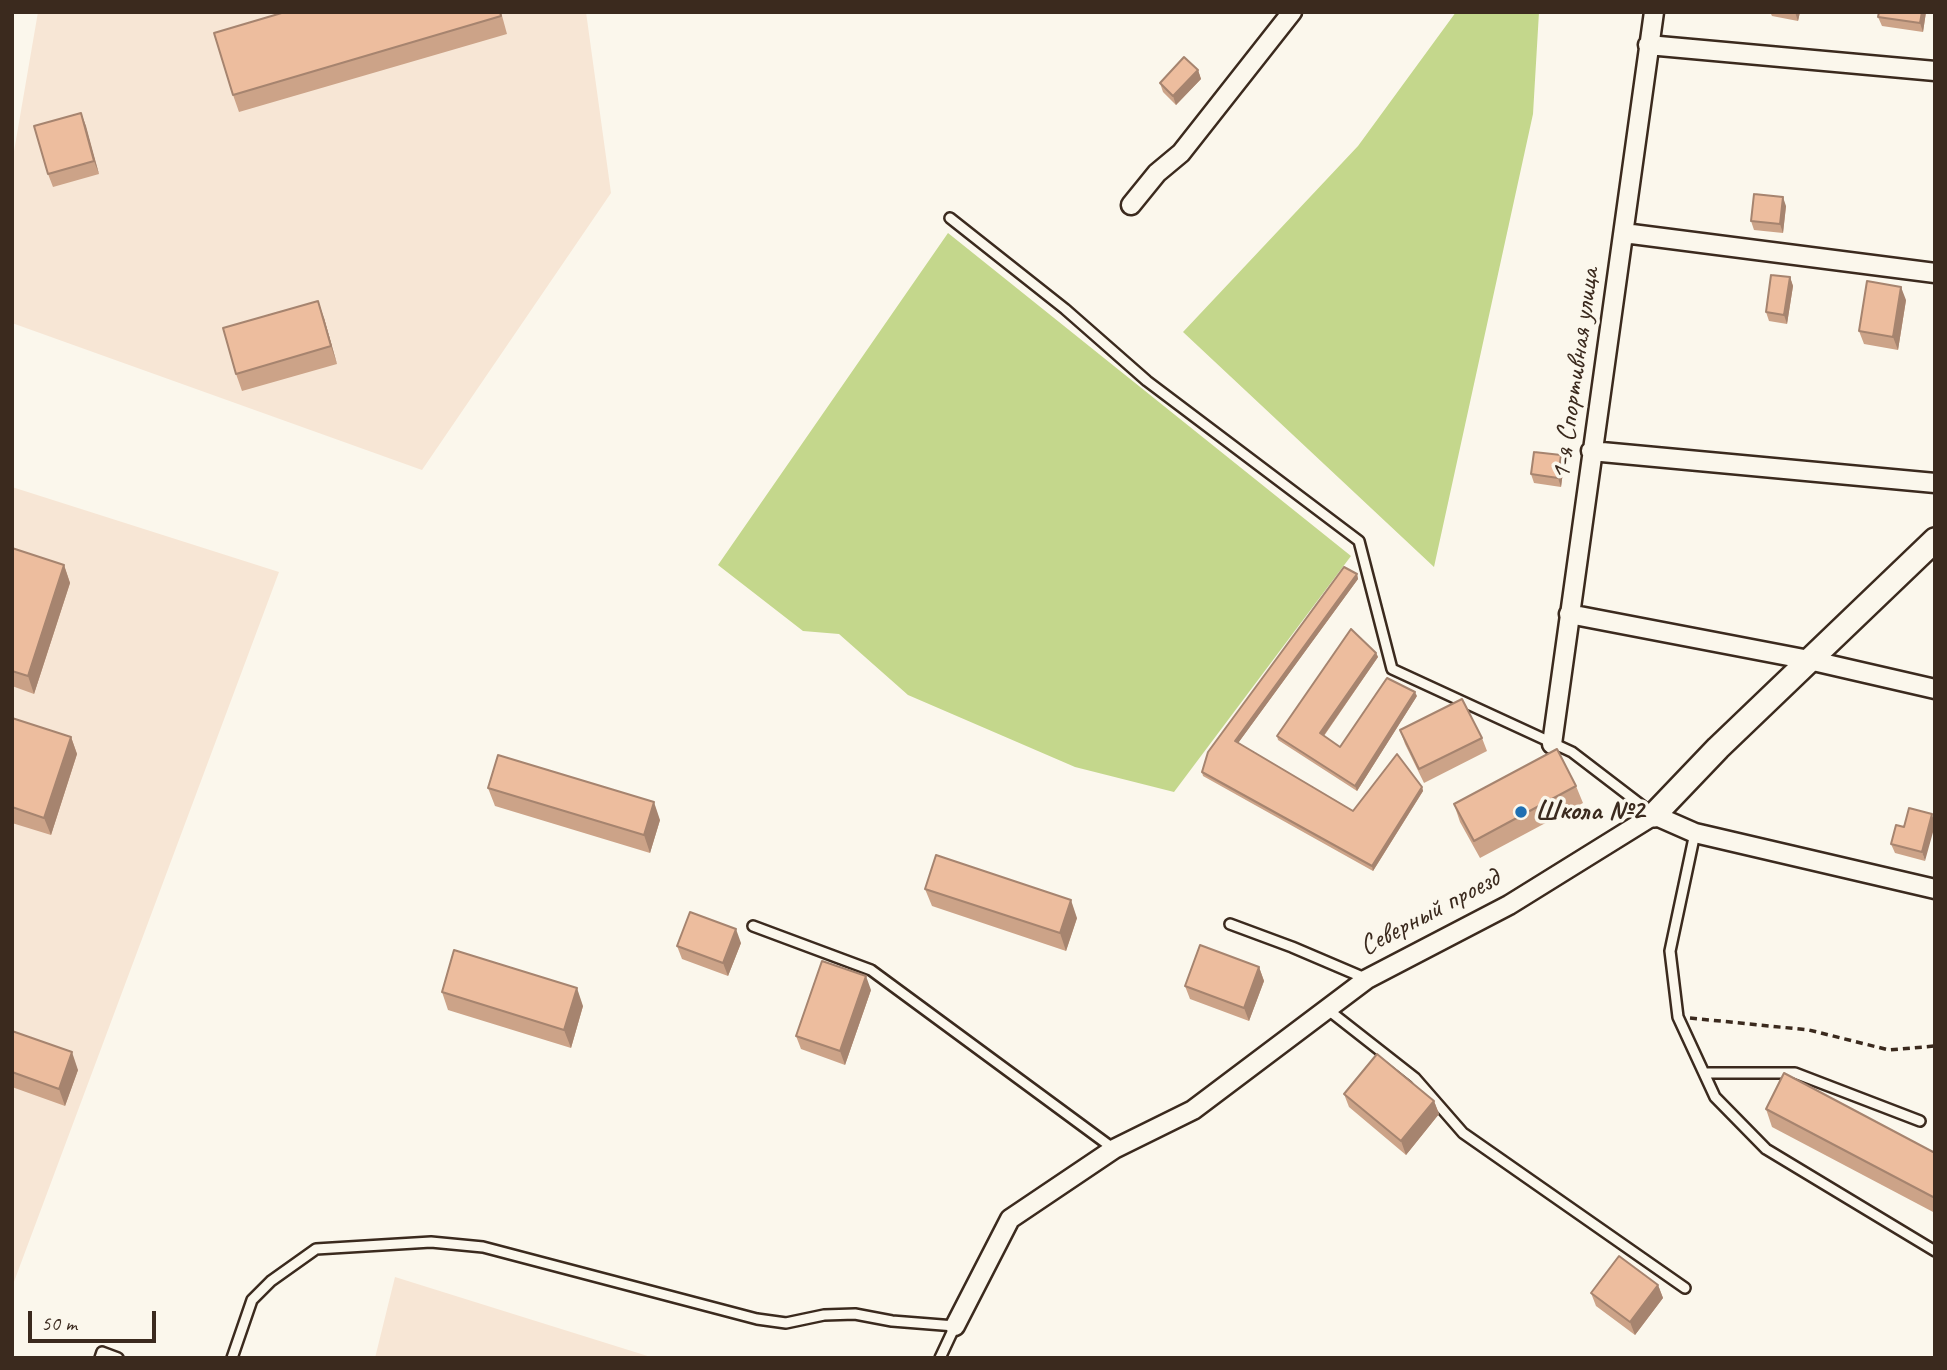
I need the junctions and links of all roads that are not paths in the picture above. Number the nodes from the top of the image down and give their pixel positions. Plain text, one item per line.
1 (1292, 12) edge
2 (1654, 12) edge
3 (1648, 45) junction
4 (1935, 71) edge
5 (1131, 205) dead end
6 (950, 218) dead end
7 (1624, 233) junction
8 (1935, 273) edge
9 (1591, 451) junction
10 (1935, 483) edge
11 (1935, 540) edge
12 (1569, 614) junction
13 (1809, 660) junction
14 (1935, 689) edge
15 (1552, 744) junction
16 (1654, 815) junction
17 (1695, 833) junction
18 (1935, 889) edge
19 (1230, 924) dead end
20 (753, 926) dead end
21 (1367, 979) junction
22 (1327, 1009) junction
23 (1704, 1073) junction
24 (1920, 1121) dead end
25 (1114, 1149) junction
26 (1935, 1251) edge
27 (1685, 1288) dead end
28 (955, 1326) junction
29 (100, 1358) edge
30 (118, 1358) edge
31 (232, 1358) edge
32 (940, 1358) edge

1 - 5 street
2 - 3 street, 1-я Спортивная улица
3 - 4 street
3 - 7 street, 1-я Спортивная улица
6 - 15 lane
7 - 8 street
7 - 9 street, 1-я Спортивная улица
9 - 10 street
9 - 12 street, 1-я Спортивная улица
11 - 13 street, Северный проезд
12 - 13 street
12 - 15 street, 1-я Спортивная улица
13 - 14 street
13 - 16 street, Северный проезд
15 - 16 lane
16 - 17 street
16 - 21 street, Северный проезд
17 - 18 street
17 - 23 lane
19 - 21 lane
20 - 25 lane
21 - 22 street, Северный проезд
22 - 25 street, Северный проезд
22 - 27 lane
23 - 24 lane
23 - 26 lane
25 - 28 street, Северный проезд
28 - 31 lane
28 - 32 lane
29 - 30 lane

